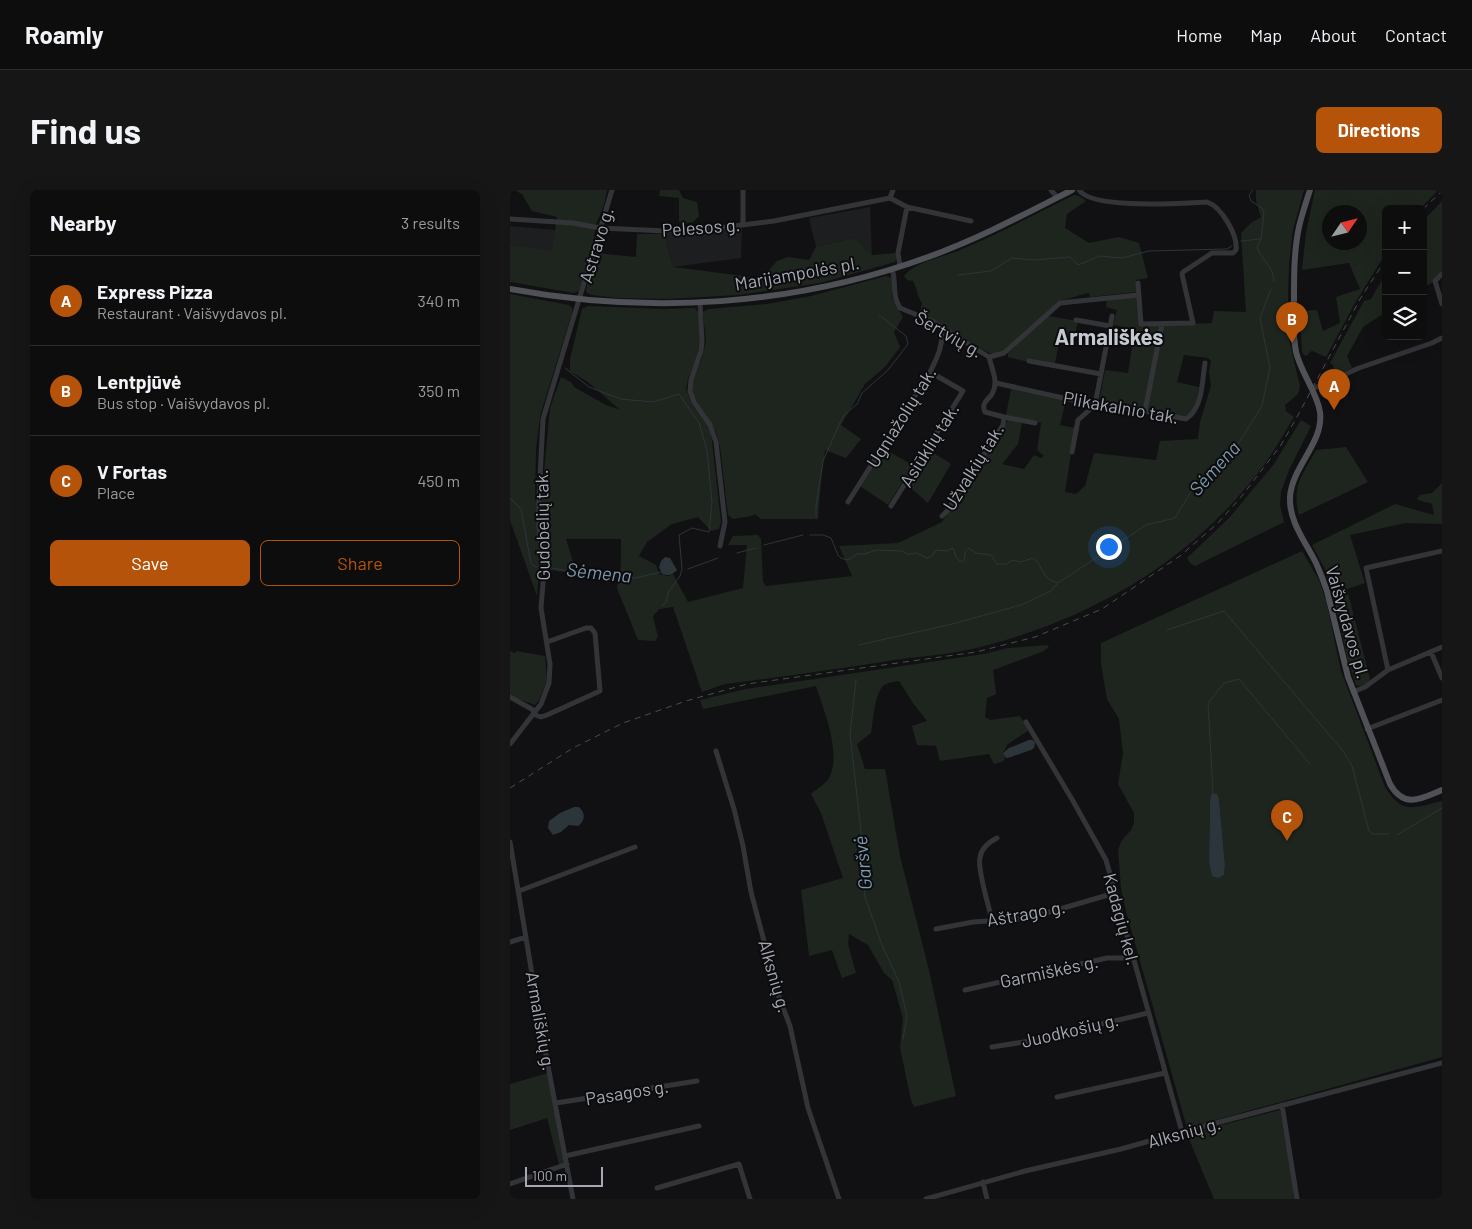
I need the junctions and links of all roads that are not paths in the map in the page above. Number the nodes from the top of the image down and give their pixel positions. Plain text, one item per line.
1 (612, 190) edge
2 (743, 190) edge
3 (893, 190) edge
4 (1051, 190) edge
5 (1072, 190) edge
6 (1079, 190) edge
7 (1310, 190) edge
8 (1057, 197) junction
9 (890, 198) junction
10 (907, 207) junction
11 (510, 219) edge
12 (970, 221) dead end
13 (743, 225) junction
14 (600, 228) junction
15 (900, 266) junction
16 (892, 269) junction
17 (1442, 274) edge
18 (1138, 283) dead end
19 (510, 289) edge
20 (1138, 295) junction
21 (580, 299) junction
22 (700, 303) junction
23 (1442, 304) edge
24 (1112, 316) dead end
25 (1076, 320) dead end
26 (1162, 324) junction
27 (1110, 326) junction
28 (942, 328) junction
29 (1442, 338) edge
30 (989, 357) junction
31 (1029, 361) dead end
32 (1206, 363) dead end
33 (930, 372) junction
34 (1101, 374) junction
35 (996, 382) junction
36 (1312, 390) junction
37 (1095, 405) junction
38 (1145, 411) junction
39 (1004, 417) junction
40 (1035, 423) dead end
41 (1072, 452) dead end
42 (848, 502) dead end
43 (891, 506) dead end
44 (942, 516) dead end
45 (720, 546) dead end
46 (1442, 551) edge
47 (547, 642) junction
48 (1442, 647) edge
49 (1431, 652) junction
50 (1388, 670) junction
51 (1442, 678) edge
52 (1353, 692) junction
53 (510, 697) edge
54 (1442, 700) edge
55 (534, 713) junction
56 (1026, 722) dead end
57 (1367, 728) junction
58 (510, 744) edge
59 (716, 751) dead end
60 (1442, 790) edge
61 (997, 838) dead end
62 (510, 842) edge
63 (635, 848) dead end
64 (519, 891) junction
65 (1115, 893) junction
66 (992, 920) junction
67 (936, 930) dead end
68 (526, 937) junction
69 (510, 942) edge
70 (1133, 958) junction
71 (965, 990) dead end
72 (1148, 1013) junction
73 (992, 1047) dead end
74 (1442, 1063) edge
75 (1165, 1073) junction
76 (697, 1081) dead end
77 (1057, 1097) dead end
78 (556, 1103) junction
79 (1282, 1106) junction
80 (699, 1126) dead end
81 (1182, 1132) junction
82 (565, 1156) junction
83 (567, 1164) junction
84 (983, 1182) junction
85 (510, 1184) edge
86 (657, 1188) dead end
87 (573, 1199) edge
88 (750, 1199) edge
89 (840, 1199) edge
90 (926, 1199) edge
91 (987, 1199) edge
92 (1297, 1199) edge

1 - 14 street, Astravo g.
2 - 13 street
3 - 9 street
4 - 8 street
5 - 8 main road, Marijampolės pl.
6 - 26 street
7 - 36 main road, Vaišvydavos pl.
8 - 15 main road, Marijampolės pl.
9 - 10 street
9 - 13 street, Pelesos g.
10 - 12 street
10 - 15 street
11 - 14 street, Pelesos g.
13 - 14 street, Pelesos g.
14 - 21 street, Astravo g.
15 - 16 main road, Marijampolės pl.
16 - 22 main road, Marijampolės pl.
16 - 28 street, Šertvių g.
17 - 23 street
18 - 20 street
19 - 21 main road, Marijampolės pl.
20 - 26 street
20 - 30 street, Šertvių g.
21 - 22 main road, Marijampolės pl.
21 - 47 street, Gudobelių tak.
22 - 45 street
24 - 27 street
25 - 27 street
26 - 38 street
27 - 34 street
28 - 30 street, Šertvių g.
28 - 33 street, Ugniažolių tak.
29 - 36 street
30 - 35 street
31 - 34 street
32 - 38 street, Plikakalnio tak.
33 - 42 street, Ugniažolių tak.
33 - 43 street, Asiūklių tak.
34 - 37 street
35 - 37 street, Plikakalnio tak.
35 - 39 street
36 - 52 main road, Vaišvydavos pl.
37 - 38 street, Plikakalnio tak.
37 - 41 street
39 - 40 street
39 - 44 street, Užvalkių tak.
46 - 50 street
47 - 55 street, Gudobelių tak.
47 - 55 street
48 - 49 street
49 - 50 street
49 - 51 street
50 - 52 street
52 - 57 main road, Vaišvydavos pl.
53 - 55 street
54 - 57 street
55 - 58 street, Gudobelių tak.
56 - 65 street, Kadagių kel.
57 - 60 main road, Vaišvydavos pl.
59 - 89 street, Alksnių g.
61 - 66 street
62 - 64 street, Armališkių g.
63 - 64 street
64 - 68 street, Armališkių g.
65 - 66 street, Aštrago g.
65 - 70 street, Kadagių kel.
66 - 67 street, Aštrago g.
68 - 69 street
68 - 78 street, Armališkių g.
70 - 71 street, Garmiškės g.
70 - 72 street, Kadagių kel.
72 - 73 street, Juodkošių g.
72 - 75 street, Kadagių kel.
74 - 79 street, Alksnių g.
75 - 77 street
75 - 81 street, Kadagių kel.
76 - 78 street, Pasagos g.
78 - 82 street, Armališkių g.
79 - 81 street, Alksnių g.
79 - 92 street
80 - 82 street
81 - 84 street, Alksnių g.
82 - 83 street, Armališkių g.
83 - 85 street
83 - 87 street, Armališkių g.
84 - 90 street, Alksnių g.
84 - 91 street
86 - 88 street

